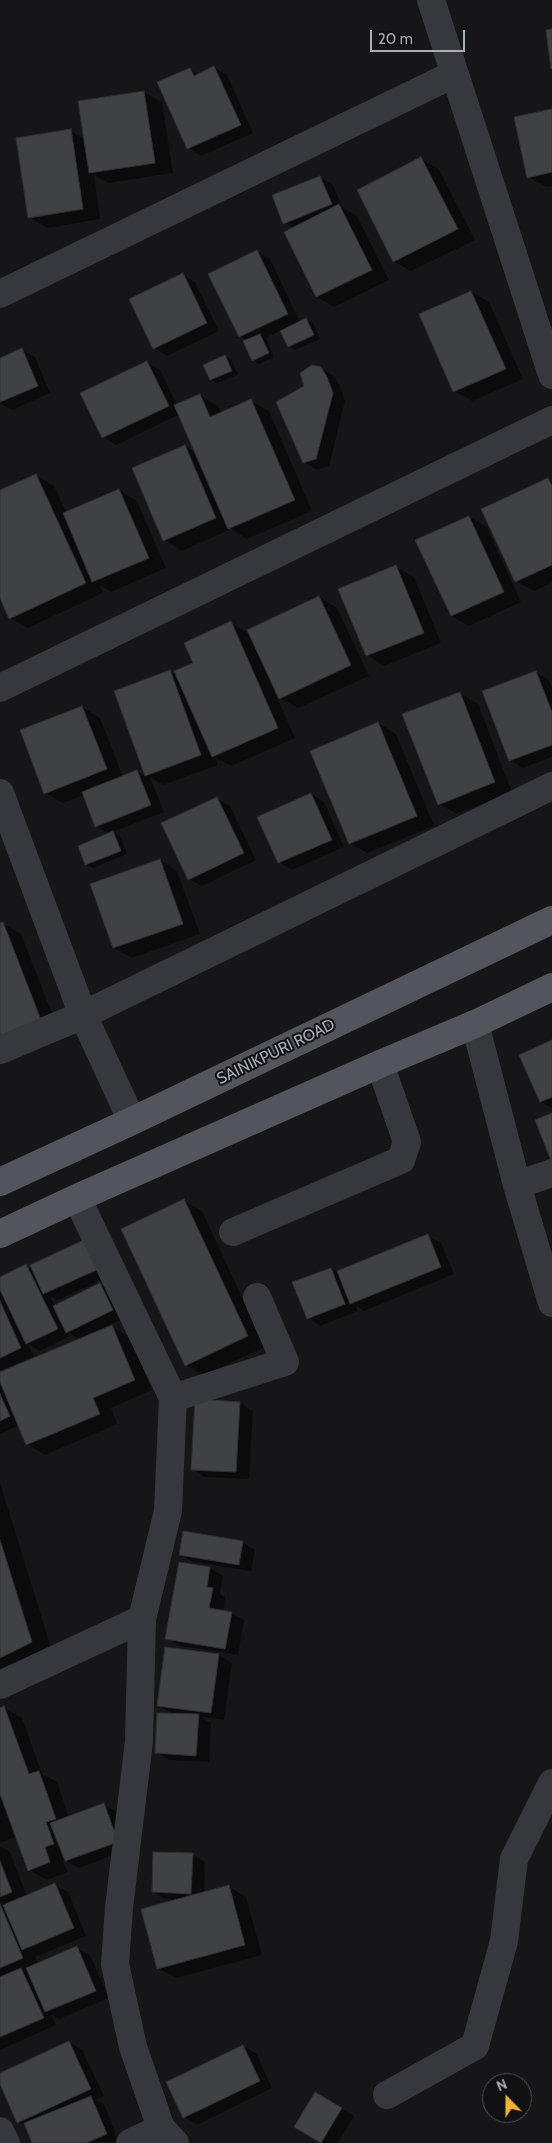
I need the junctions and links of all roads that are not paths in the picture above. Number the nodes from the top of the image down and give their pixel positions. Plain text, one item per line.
1 (431, 0) edge
2 (454, 74) junction
3 (0, 294) edge
4 (552, 375) edge
5 (552, 420) edge
6 (0, 688) edge
7 (552, 786) edge
8 (0, 793) edge
9 (552, 920) edge
10 (552, 987) edge
11 (83, 1015) junction
12 (475, 1024) junction
13 (0, 1050) edge
14 (380, 1064) junction
15 (132, 1121) junction
16 (552, 1173) edge
17 (0, 1182) edge
18 (517, 1185) junction
19 (77, 1198) junction
20 (233, 1232) dead end
21 (0, 1234) edge
22 (258, 1297) dead end
23 (552, 1303) edge
24 (173, 1398) junction
25 (142, 1619) junction
26 (0, 1684) edge
27 (552, 1783) edge
28 (387, 2095) dead end
29 (0, 2131) edge
30 (168, 2136) edge
31 (6, 2143) edge
32 (130, 2143) edge

1 - 2 street
2 - 3 street
2 - 4 street
5 - 6 street
7 - 11 street
8 - 11 street
9 - 15 main road, SAINIKPURI ROAD
10 - 12 main road
11 - 13 street
11 - 15 street
12 - 14 main road
12 - 18 street
14 - 19 main road
14 - 20 street
15 - 17 main road, SAINIKPURI ROAD
16 - 18 street
18 - 23 street
19 - 21 main road
19 - 24 street
22 - 24 street
24 - 25 street
25 - 26 street
25 - 30 street
27 - 28 street
29 - 31 street
30 - 32 street

